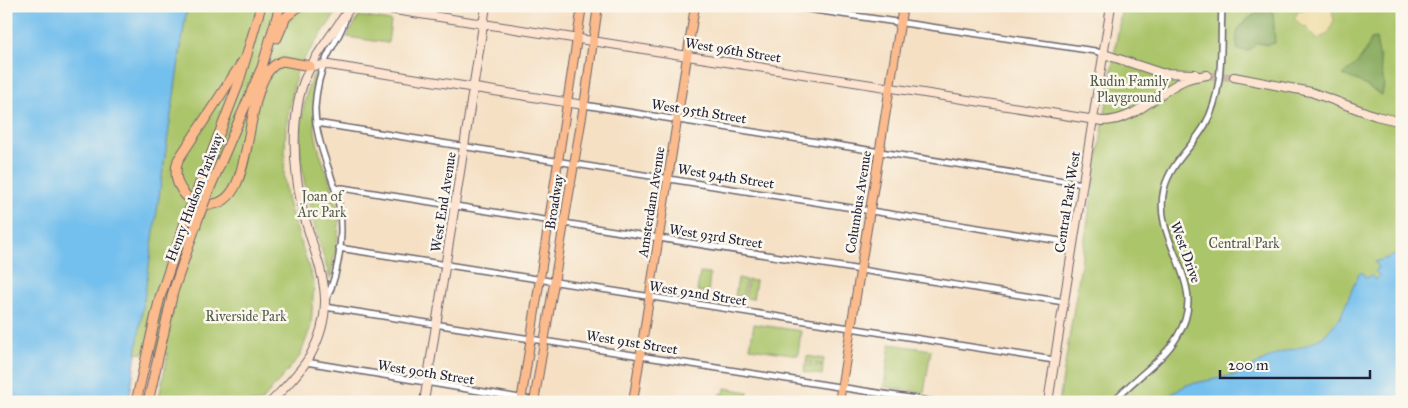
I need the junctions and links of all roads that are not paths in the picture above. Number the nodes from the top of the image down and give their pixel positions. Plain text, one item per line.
1 (261, 6) edge
2 (280, 6) edge
3 (299, 6) edge
4 (369, 6) edge
5 (486, 6) edge
6 (582, 6) edge
7 (598, 6) edge
8 (695, 6) edge
9 (787, 6) edge
10 (903, 6) edge
11 (1111, 6) edge
12 (1222, 6) edge
13 (349, 9) edge
14 (484, 24) junction
15 (900, 24) junction
16 (577, 38) junction
17 (594, 41) junction
18 (1104, 54) junction
19 (247, 55) junction
20 (687, 56) junction
21 (324, 65) junction
22 (310, 66) junction
23 (262, 67) junction
24 (1234, 77) tunnel mouth
25 (473, 87) junction
26 (889, 88) junction
27 (567, 102) junction
28 (584, 105) junction
29 (677, 120) junction
30 (1093, 120) junction
31 (1402, 122) edge
32 (316, 124) junction
33 (464, 147) junction
34 (879, 152) junction
35 (559, 161) junction
36 (573, 164) junction
37 (667, 178) junction
38 (1083, 184) junction
39 (335, 189) junction
40 (455, 206) junction
41 (869, 210) junction
42 (549, 220) junction
43 (564, 223) junction
44 (658, 238) junction
45 (1073, 243) junction
46 (339, 248) junction
47 (445, 265) junction
48 (859, 270) junction
49 (541, 280) junction
50 (554, 282) junction
51 (649, 297) junction
52 (1064, 302) junction
53 (326, 304) junction
54 (436, 323) junction
55 (851, 328) junction
56 (531, 338) junction
57 (544, 340) junction
58 (640, 355) junction
59 (1054, 360) junction
60 (306, 362) junction
61 (427, 383) junction
62 (842, 387) junction
63 (521, 400) edge
64 (534, 401) edge
65 (136, 402) edge
66 (148, 402) edge
67 (271, 402) edge
68 (424, 402) edge
69 (544, 402) edge
70 (633, 402) edge
71 (839, 402) edge
72 (935, 402) edge
73 (1048, 402) edge
74 (1113, 402) edge

1 - 19 highway, Henry Hudson Parkway
2 - 23 highway, Henry Hudson Parkway
3 - 23 highway
4 - 14 main road, West 96th Street
5 - 14 main road, West End Avenue
6 - 16 main road, Broadway
7 - 17 main road, Broadway
8 - 20 main road, Amsterdam Avenue
9 - 15 street
10 - 15 main road, Columbus Avenue
11 - 18 main road, Central Park West
12 - 74 street, West Drive
13 - 21 street
13 - 22 main road
14 - 16 main road, West 96th Street
14 - 25 main road, West End Avenue
15 - 18 street
15 - 26 main road, Columbus Avenue
16 - 17 main road, West 96th Street
16 - 27 main road, Broadway
17 - 20 main road, West 96th Street
17 - 28 main road, Broadway
18 - 30 main road, Central Park West
18 - 30 main road, West 96th Street
19 - 22 highway
19 - 65 highway, Henry Hudson Parkway, bridge
20 - 26 main road, West 96th Street
20 - 29 main road, Amsterdam Avenue
21 - 22 main road, West 95th Street
21 - 25 main road, West 95th Street
21 - 32 street
22 - 53 main road
23 - 66 highway, Henry Hudson Parkway, bridge
24 - 31 main road
25 - 27 main road, West 95th Street
25 - 33 main road, West End Avenue
26 - 30 main road, West 96th Street
26 - 34 main road, Columbus Avenue
27 - 28 main road, West 95th Street
27 - 35 main road, Broadway
28 - 29 street, West 95th Street
28 - 36 main road, Broadway
29 - 34 street, West 95th Street
29 - 37 main road, Amsterdam Avenue
30 - 38 main road, Central Park West
32 - 33 street, West 94th Street
32 - 39 street
33 - 35 street, West 94th Street
33 - 40 main road, West End Avenue
34 - 38 street, West 95th Street
34 - 41 main road, Columbus Avenue
35 - 36 street, West 94th Street
35 - 42 main road, Broadway
36 - 37 street, West 94th Street
36 - 43 main road, Broadway
37 - 41 street, West 94th Street
37 - 44 main road, Amsterdam Avenue
38 - 45 main road, Central Park West
39 - 40 street, West 93rd Street
39 - 46 street
40 - 42 street, West 93rd Street
40 - 47 main road, West End Avenue
41 - 45 street, West 94th Street
41 - 48 main road, Columbus Avenue
42 - 43 street, West 93rd Street
42 - 49 main road, Broadway
43 - 44 street, West 93rd Street
43 - 50 main road, Broadway
44 - 48 street, West 93rd Street
44 - 51 main road, Amsterdam Avenue
45 - 52 main road, Central Park West
46 - 47 street, West 92nd Street
46 - 53 street
47 - 49 street, West 92nd Street
47 - 54 main road, West End Avenue
48 - 52 street, West 93rd Street
48 - 55 main road, Columbus Avenue
49 - 50 street, West 92nd Street
49 - 56 main road, Broadway
50 - 51 street, West 92nd Street
50 - 57 main road, Broadway
51 - 55 street, West 92nd Street
51 - 58 main road, Amsterdam Avenue
52 - 59 main road, Central Park West
53 - 54 street, West 91st Street
53 - 60 main road
54 - 56 street, West 91st Street
54 - 61 main road, West End Avenue
55 - 59 street, West 92nd Street
55 - 62 main road, Columbus Avenue
56 - 57 street, West 91st Street
56 - 63 main road, Broadway
57 - 58 street, West 91st Street
57 - 64 main road, Broadway
58 - 62 street, West 91st Street
58 - 70 main road, Amsterdam Avenue
59 - 73 main road, Central Park West
60 - 61 street, West 90th Street
60 - 67 main road
61 - 63 street, West 90th Street
61 - 68 main road, West End Avenue
62 - 71 main road, Columbus Avenue
62 - 72 street, West 91st Street
63 - 64 street, West 90th Street
64 - 69 street, West 90th Street

